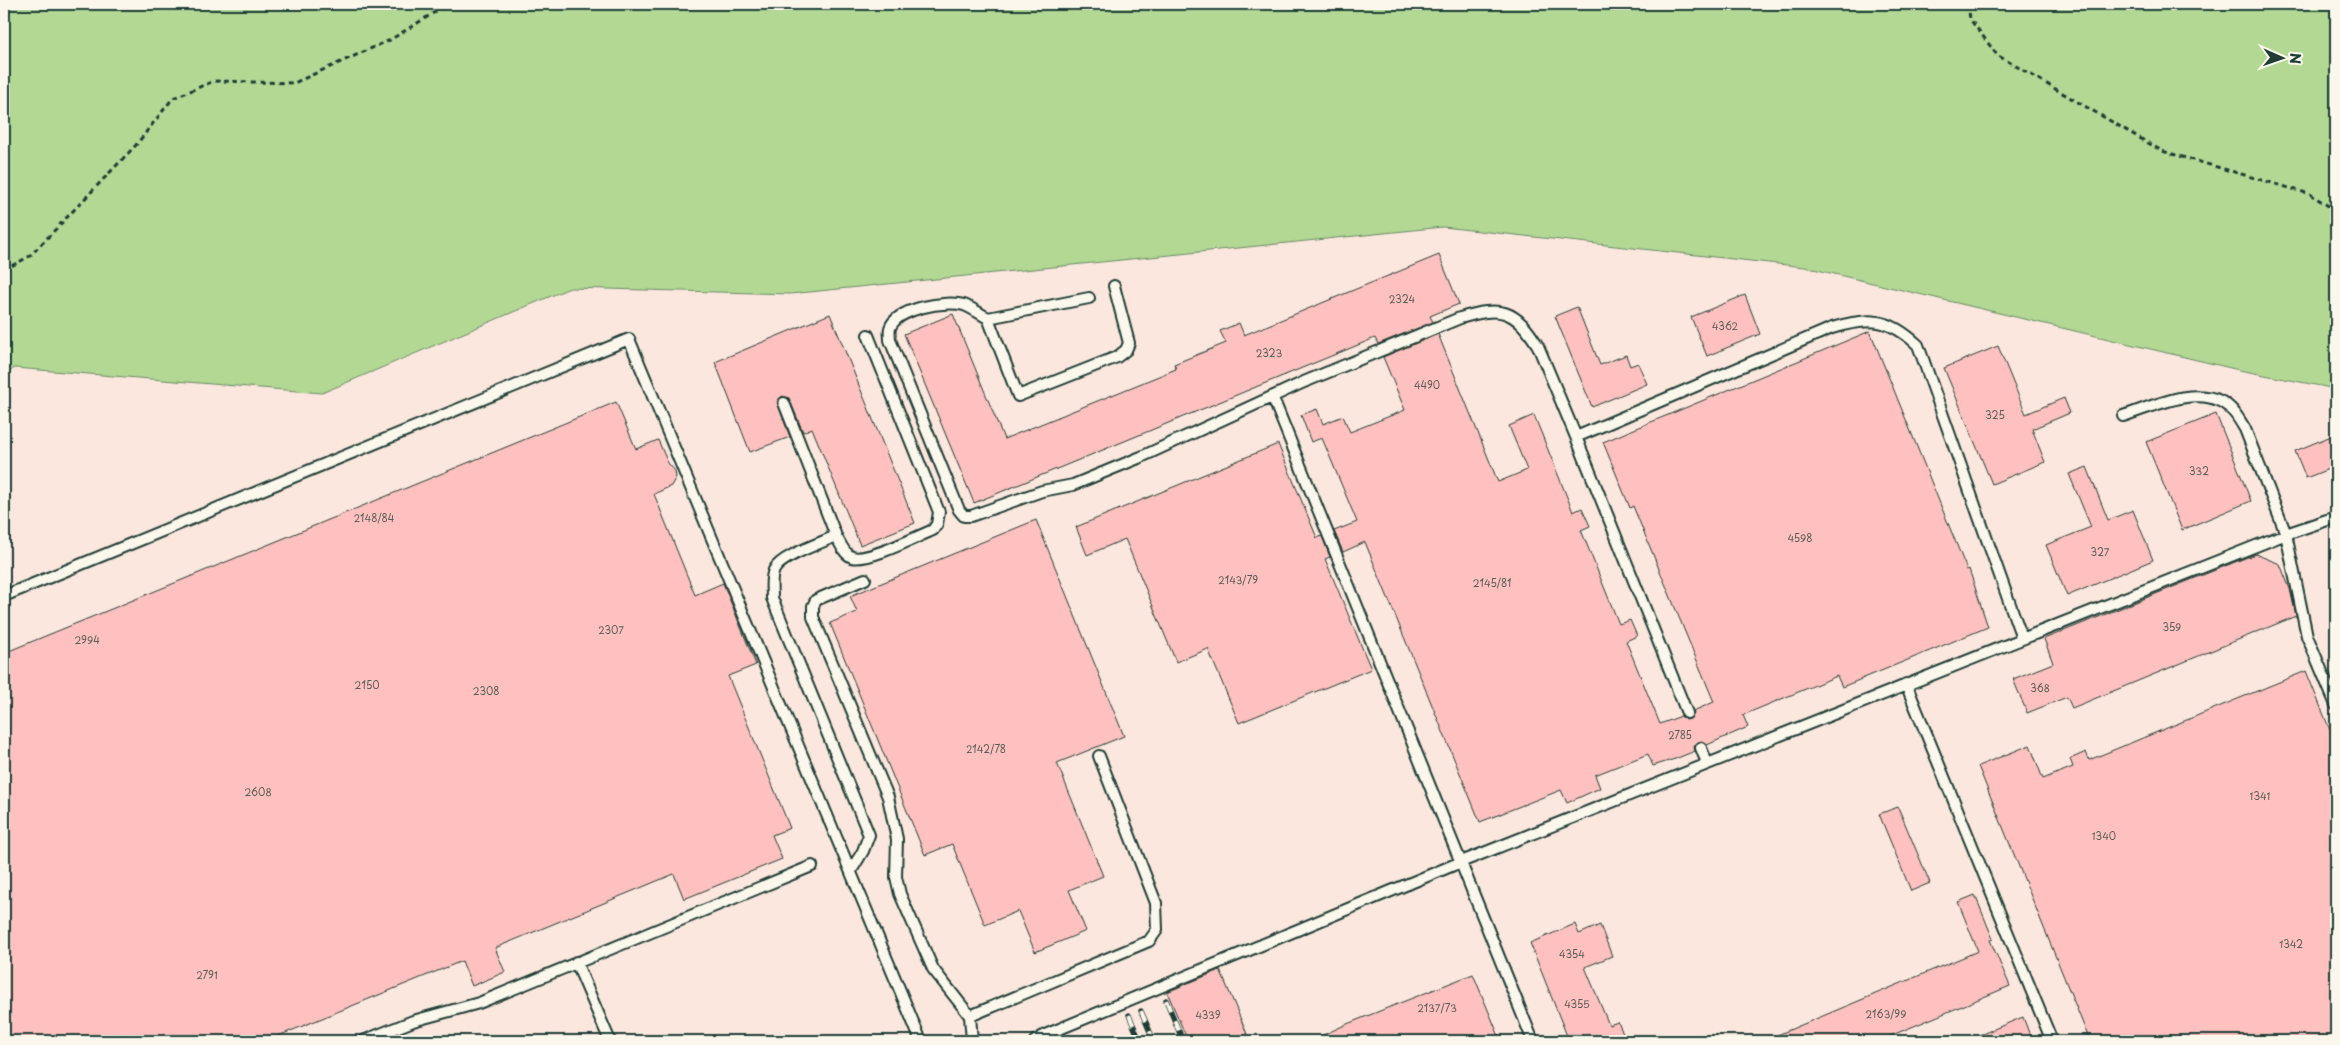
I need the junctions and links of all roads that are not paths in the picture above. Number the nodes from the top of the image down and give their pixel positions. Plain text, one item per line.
1 (1114, 286) dead end
2 (1089, 298) dead end
3 (988, 318) junction
4 (868, 335) dead end
5 (1273, 398) junction
6 (784, 403) dead end
7 (2123, 416) dead end
8 (1576, 437) junction
9 (2336, 517) edge
10 (2286, 534) junction
11 (836, 536) junction
12 (865, 579) dead end
13 (4, 596) edge
14 (2022, 638) junction
15 (1906, 684) junction
16 (2336, 704) edge
17 (1687, 713) dead end
18 (1701, 748) dead end
19 (1099, 756) dead end
20 (1707, 763) junction
21 (1461, 862) junction
22 (812, 866) dead end
23 (851, 871) junction
24 (576, 962) junction
25 (970, 1016) junction
26 (362, 1041) edge
27 (610, 1041) edge
28 (921, 1041) edge
29 (972, 1041) edge
30 (1035, 1041) edge
31 (1534, 1041) edge
32 (2052, 1041) edge

1 - 3 lane
2 - 3 lane
3 - 5 lane
4 - 11 lane
5 - 8 lane
5 - 21 lane
6 - 11 lane
7 - 10 lane
8 - 14 lane
8 - 17 lane
9 - 10 lane
10 - 14 lane
10 - 16 lane
11 - 23 lane
12 - 25 lane
13 - 23 lane
14 - 15 lane
15 - 20 lane
15 - 32 lane
18 - 20 lane
19 - 25 lane
20 - 21 lane
21 - 30 lane
21 - 31 lane
22 - 24 lane
23 - 28 lane
24 - 26 lane
24 - 27 lane
25 - 29 lane

